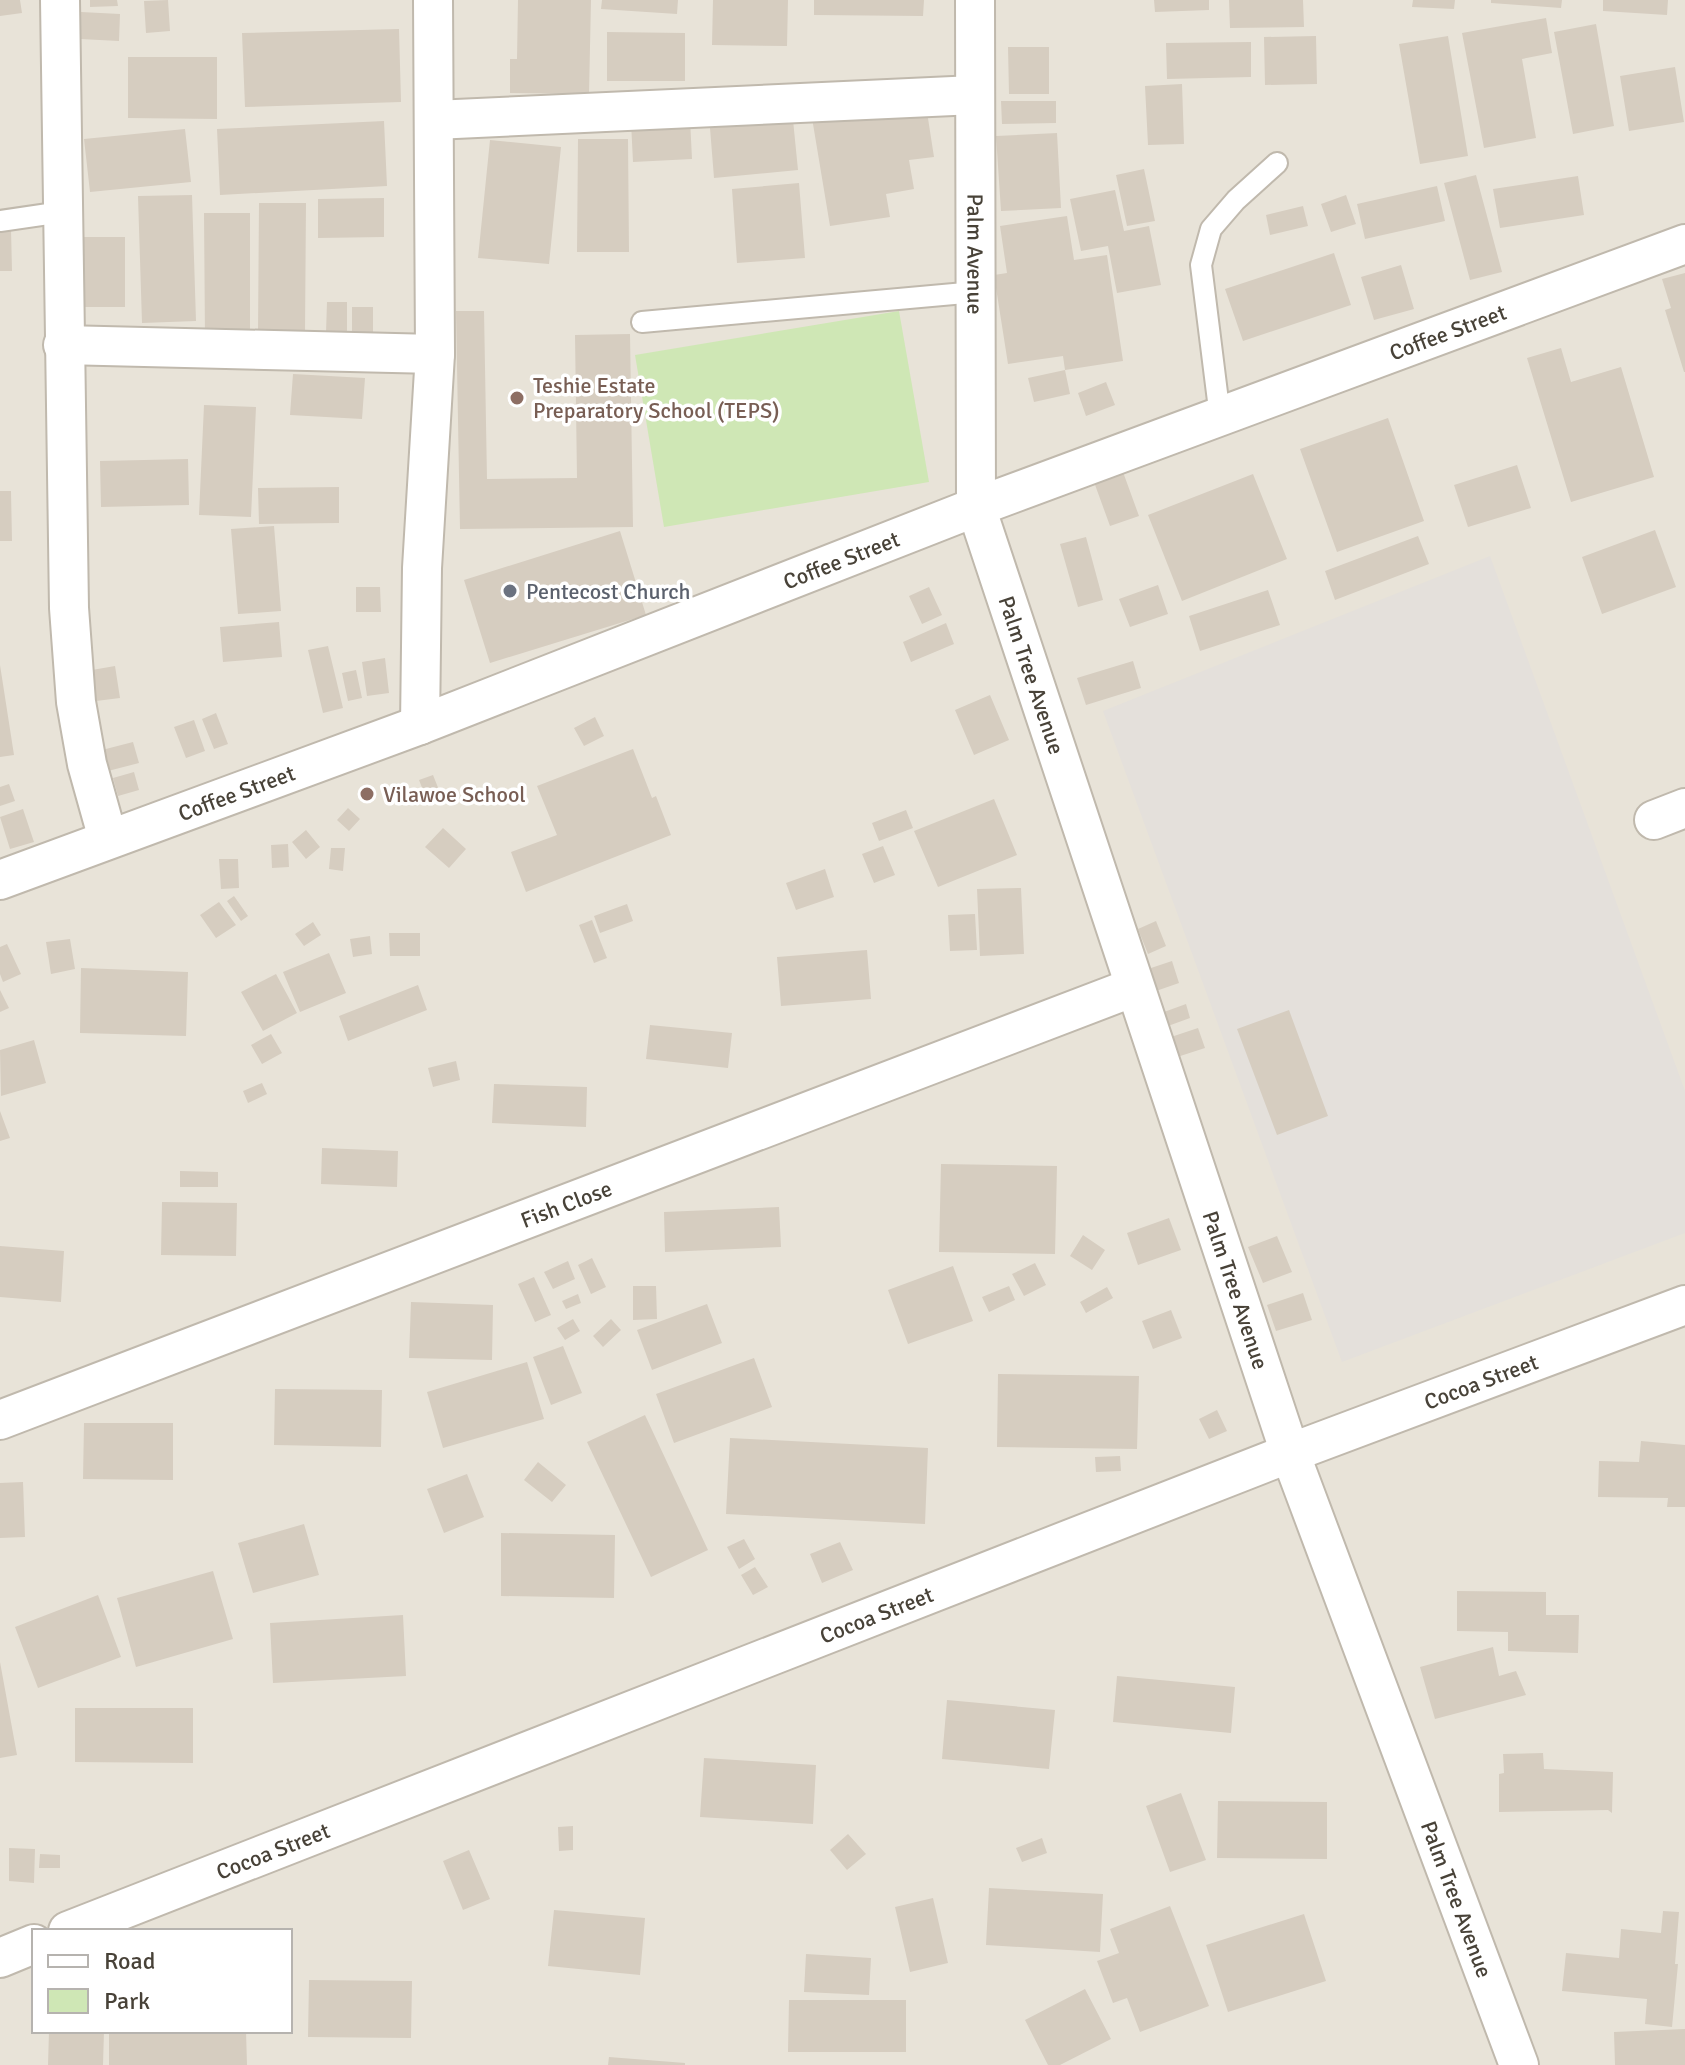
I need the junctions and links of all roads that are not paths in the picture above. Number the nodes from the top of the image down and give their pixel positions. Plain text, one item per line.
1 (60, 0) edge
2 (433, 0) edge
3 (975, 0) edge
4 (975, 95) junction
5 (434, 120) junction
6 (1277, 163) dead end
7 (62, 212) junction
8 (0, 221) edge
9 (1685, 244) edge
10 (976, 292) junction
11 (642, 322) dead end
12 (63, 345) junction
13 (435, 354) junction
14 (1220, 417) junction
15 (976, 507) junction
16 (420, 725) junction
17 (108, 839) junction
18 (0, 880) edge
19 (1134, 987) junction
20 (1685, 1305) edge
21 (0, 1420) edge
22 (1290, 1453) junction
23 (73, 1929) edge
24 (32, 1945) edge
25 (0, 1958) edge
26 (1519, 2065) edge

1 - 7 street
2 - 5 street
3 - 4 street, Palm Avenue
4 - 5 street
4 - 10 street, Palm Avenue
5 - 13 street
6 - 14 lane
7 - 8 lane
7 - 12 street
9 - 14 street, Coffee Street
10 - 11 lane
10 - 15 street, Palm Avenue
12 - 13 street
12 - 17 street
13 - 16 street
14 - 15 street, Coffee Street
15 - 16 street, Coffee Street
15 - 19 street, Palm Tree Avenue
16 - 17 street, Coffee Street
17 - 18 street, Coffee Street
19 - 21 street, Fish Close
19 - 22 street, Palm Tree Avenue
20 - 22 street, Cocoa Street
22 - 23 street, Cocoa Street
22 - 26 street, Palm Tree Avenue
24 - 25 street

